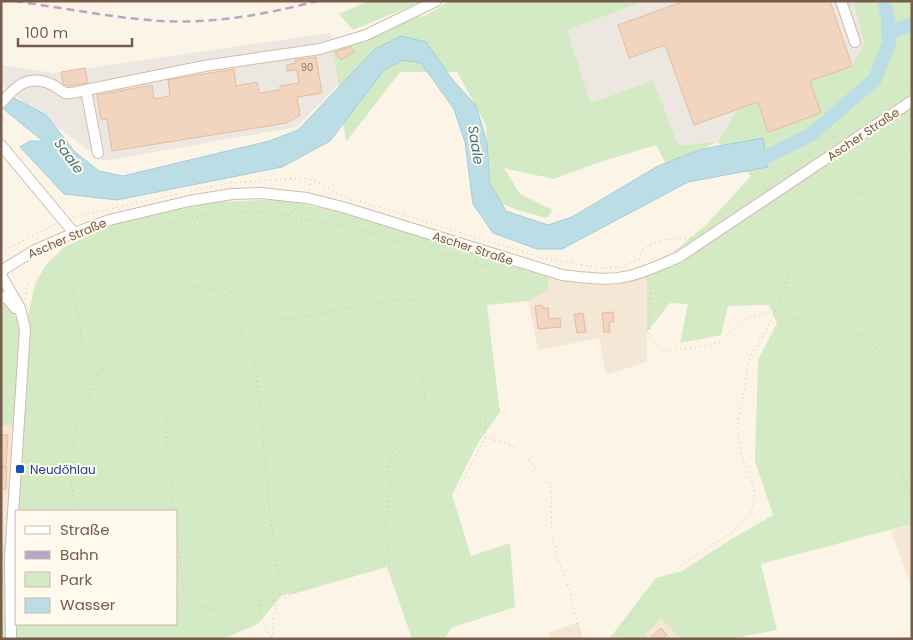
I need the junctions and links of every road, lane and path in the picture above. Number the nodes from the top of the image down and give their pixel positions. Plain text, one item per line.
1 (436, 1) edge
2 (841, 1) edge
3 (854, 42) dead end
4 (912, 79) edge
5 (86, 90) junction
6 (912, 101) edge
7 (1, 103) edge
8 (912, 150) edge
9 (6, 151) edge
10 (98, 153) dead end
11 (764, 189) dead end
12 (192, 191) dead end
13 (183, 193) dead end
14 (307, 198) junction
15 (287, 217) junction
16 (64, 220) junction
17 (74, 233) junction
18 (697, 237) dead end
19 (1, 252) edge
20 (503, 257) junction
21 (648, 270) junction
22 (1, 271) edge
23 (244, 272) dead end
24 (1, 275) edge
25 (28, 282) dead end
26 (1, 296) edge
27 (225, 296) junction
28 (423, 301) dead end
29 (20, 308) junction
30 (772, 314) junction
31 (240, 326) junction
32 (25, 329) junction
33 (98, 376) junction
34 (421, 376) dead end
35 (486, 406) dead end
36 (166, 407) dead end
37 (485, 438) junction
38 (457, 491) dead end
39 (912, 497) edge
40 (73, 510) edge
41 (174, 510) edge
42 (178, 548) edge
43 (271, 594) junction
44 (262, 598) junction
45 (178, 600) edge
46 (185, 602) junction
47 (276, 606) junction
48 (273, 638) edge
49 (11, 639) edge
50 (581, 639) edge
51 (614, 639) edge

1 - 5 street
2 - 3 street
4 - 11 path
5 - 7 street
5 - 10 street
6 - 21 street, Ascher Straße
8 - 30 path
9 - 16 street
12 - 18 path
13 - 16 path
14 - 15 path
14 - 17 street, Ascher Straße
14 - 20 street, Ascher Straße
15 - 20 path
15 - 33 path
16 - 17 street
16 - 19 path
17 - 22 street, Ascher Straße
20 - 21 street, Ascher Straße
21 - 30 path
23 - 27 path
24 - 29 street
25 - 29 path
26 - 32 street
27 - 31 path
27 - 33 path
28 - 31 path
29 - 32 street
30 - 39 path
30 - 51 path
31 - 43 path
32 - 49 street
33 - 40 path
34 - 47 path
35 - 37 path
36 - 41 path
37 - 38 path
37 - 50 path
42 - 46 path
43 - 44 path
43 - 47 path
44 - 46 path
44 - 48 path
45 - 46 path
47 - 48 path

